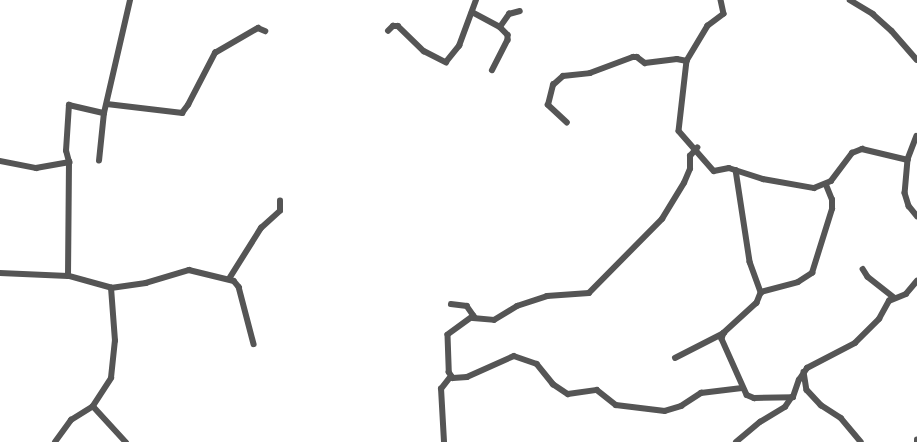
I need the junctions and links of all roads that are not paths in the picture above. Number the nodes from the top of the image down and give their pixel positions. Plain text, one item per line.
1 (130, 0) edge
2 (476, 0) edge
3 (722, 0) edge
4 (850, 0) edge
5 (520, 11) dead end
6 (472, 12) junction
7 (500, 27) junction
8 (265, 30) dead end
9 (388, 31) dead end
10 (917, 60) edge
11 (687, 61) junction
12 (493, 70) dead end
13 (107, 104) junction
14 (104, 112) junction
15 (567, 124) dead end
16 (917, 136) edge
17 (697, 148) junction
18 (908, 160) junction
19 (99, 161) dead end
20 (0, 162) edge
21 (69, 162) junction
22 (736, 170) junction
23 (826, 185) junction
24 (280, 201) dead end
25 (917, 216) edge
26 (863, 269) dead end
27 (0, 273) edge
28 (68, 276) junction
29 (229, 279) junction
30 (917, 280) edge
31 (111, 288) junction
32 (761, 292) junction
33 (894, 297) junction
34 (451, 304) dead end
35 (473, 318) junction
36 (724, 333) junction
37 (254, 344) dead end
38 (675, 358) dead end
39 (804, 372) junction
40 (451, 376) junction
41 (742, 388) junction
42 (791, 398) junction
43 (93, 406) junction
44 (54, 442) edge
45 (126, 442) edge
46 (444, 442) edge
47 (736, 442) edge
48 (861, 442) edge

1 - 13 street
2 - 6 street
3 - 11 street
4 - 10 street
5 - 7 street
6 - 7 street
6 - 9 street
7 - 12 street
8 - 13 street
11 - 15 street
11 - 17 street
13 - 14 street
14 - 19 street
14 - 21 street
16 - 18 street
17 - 22 street
17 - 35 street
18 - 23 street
18 - 25 street
20 - 21 street
21 - 28 street
22 - 23 street
22 - 32 street
23 - 32 street
24 - 29 street
26 - 33 street
27 - 28 street
28 - 31 street
29 - 31 street
29 - 37 street
30 - 33 street
31 - 43 street
32 - 36 street
33 - 39 street
34 - 35 street
35 - 40 street
36 - 38 street
36 - 41 street
39 - 42 street
39 - 48 street
40 - 41 street
40 - 46 street
41 - 42 street
42 - 47 street
43 - 44 street
43 - 45 street

